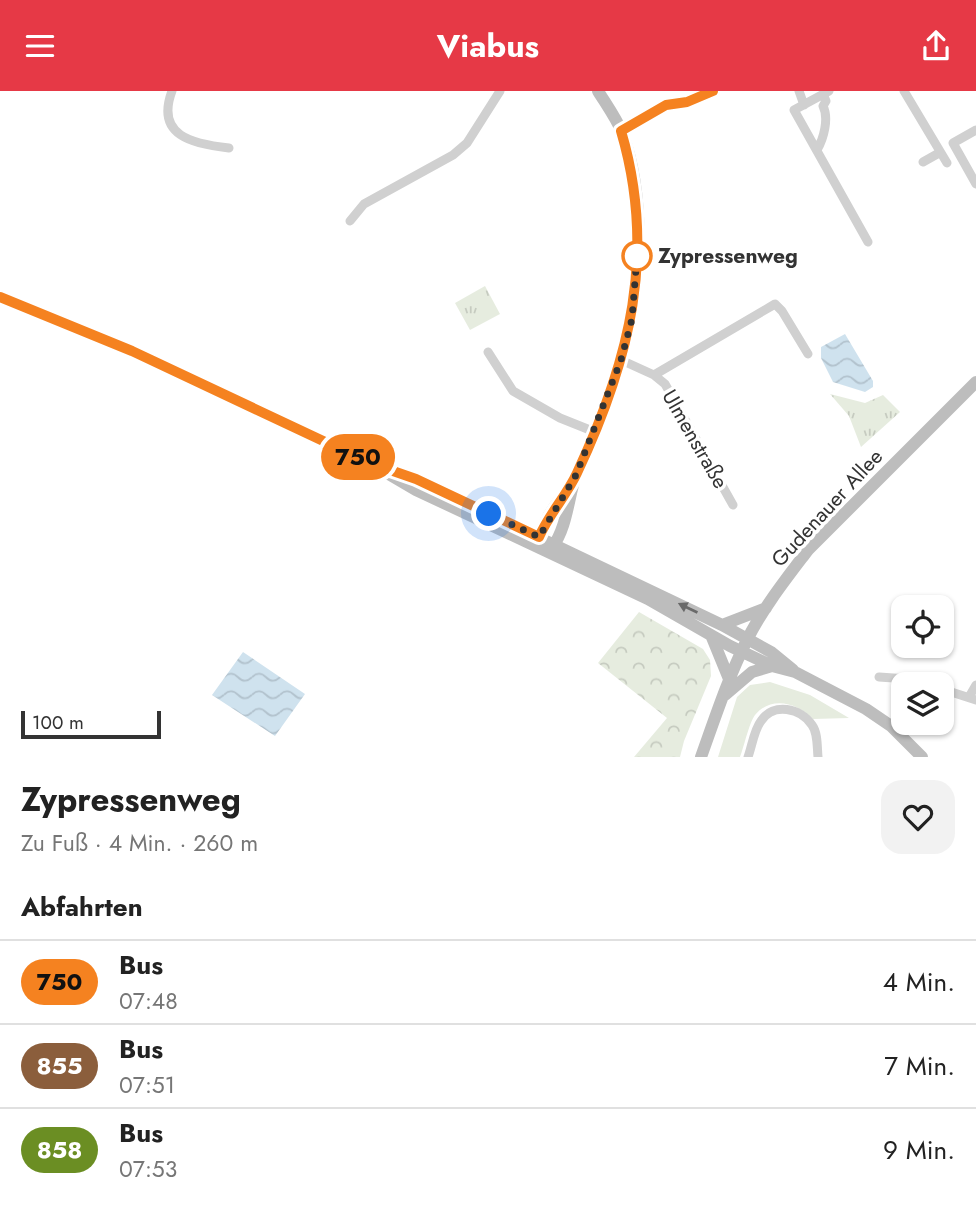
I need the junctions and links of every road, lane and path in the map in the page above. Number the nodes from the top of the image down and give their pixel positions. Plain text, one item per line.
1 (172, 91) edge
2 (500, 91) edge
3 (598, 91) edge
4 (713, 91) edge
5 (799, 91) edge
6 (904, 91) edge
7 (826, 93) edge
8 (803, 105) junction
9 (976, 130) edge
10 (621, 131) junction
11 (229, 148) dead end
12 (817, 149) junction
13 (939, 152) junction
14 (923, 162) dead end
15 (947, 163) dead end
16 (976, 184) edge
17 (350, 221) dead end
18 (869, 241) dead end
19 (0, 297) edge
20 (488, 352) dead end
21 (808, 354) dead end
22 (621, 360) junction
23 (654, 375) junction
24 (976, 381) edge
25 (594, 432) junction
26 (733, 505) dead end
27 (545, 545) junction
28 (766, 608) junction
29 (758, 621) junction
30 (722, 625) junction
31 (711, 635) junction
32 (748, 638) junction
33 (742, 652) junction
34 (771, 652) junction
35 (772, 666) junction
36 (795, 672) junction
37 (879, 677) dead end
38 (891, 677) edge
39 (729, 679) junction
40 (976, 685) edge
41 (954, 693) edge
42 (723, 698) junction
43 (972, 699) edge
44 (701, 757) edge
45 (748, 757) edge
46 (818, 757) edge
47 (922, 757) edge

1 - 11 street
2 - 17 street
3 - 10 main road
4 - 10 street
5 - 8 street
6 - 13 street
7 - 8 street
7 - 12 street
8 - 12 street
9 - 16 street
10 - 22 main road
12 - 18 street
13 - 14 street
13 - 15 street
19 - 27 main road
20 - 25 street
21 - 23 street, Ulmenstraße
22 - 23 street, Ulmenstraße
22 - 25 main road
23 - 26 street, Ulmenstraße
24 - 28 main road, Gudenauer Allee
25 - 27 main road
30 -> 27 main road
27 - 31 main road
28 - 29 main road, Gudenauer Allee
28 - 30 main road
29 - 32 main road, Gudenauer Allee
29 - 34 main road
30 - 32 main road
31 - 33 main road
31 - 39 main road
32 - 33 main road, Gudenauer Allee
32 - 34 main road
33 - 35 main road
33 - 39 main road, Gudenauer Allee
34 - 36 main road
35 - 36 main road
35 - 42 main road
36 - 47 main road
37 - 38 street
39 - 42 main road, Gudenauer Allee
40 - 43 street
41 - 43 street
42 - 44 main road, Gudenauer Allee
45 - 46 street

